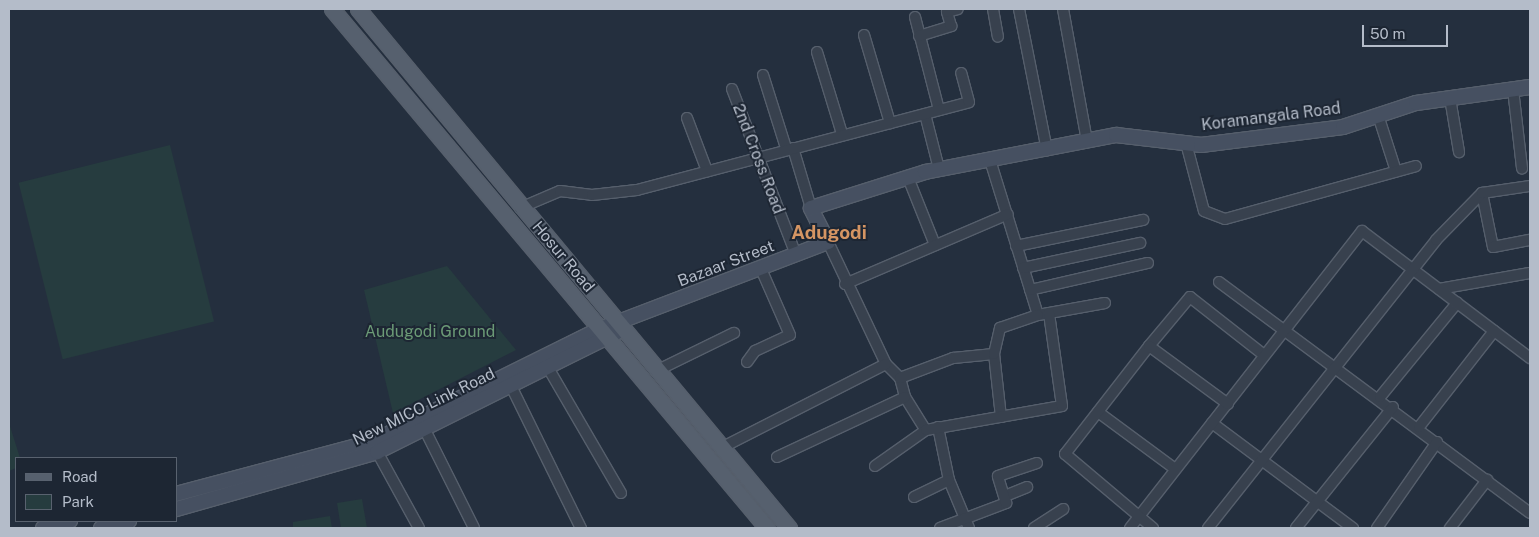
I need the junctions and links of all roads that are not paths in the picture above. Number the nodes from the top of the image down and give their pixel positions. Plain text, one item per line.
1 (332, 9) edge
2 (358, 9) edge
3 (958, 9) edge
4 (993, 9) edge
5 (1020, 9) edge
6 (1063, 9) edge
7 (915, 17) dead end
8 (864, 35) dead end
9 (920, 36) junction
10 (998, 37) dead end
11 (817, 52) dead end
12 (961, 72) dead end
13 (763, 75) dead end
14 (1530, 87) edge
15 (732, 89) dead end
16 (1513, 89) junction
17 (1450, 98) junction
18 (939, 110) junction
19 (925, 114) junction
20 (1378, 115) junction
21 (687, 118) dead end
22 (890, 122) junction
23 (842, 134) junction
24 (1087, 141) junction
25 (1186, 143) junction
26 (789, 148) junction
27 (1047, 150) junction
28 (1459, 152) dead end
29 (755, 156) junction
30 (990, 160) junction
31 (1416, 166) dead end
32 (1522, 168) dead end
33 (938, 169) junction
34 (707, 171) junction
35 (1396, 171) junction
36 (909, 180) junction
37 (1530, 186) edge
38 (1482, 193) junction
39 (520, 208) junction
40 (811, 208) junction
41 (1008, 214) junction
42 (1142, 220) dead end
43 (1530, 240) edge
44 (828, 242) junction
45 (1140, 243) dead end
46 (935, 245) junction
47 (1016, 246) junction
48 (796, 255) junction
49 (1148, 263) dead end
50 (1023, 268) junction
51 (761, 269) junction
52 (1412, 269) junction
53 (1530, 273) edge
54 (1219, 282) dead end
55 (845, 284) junction
56 (1439, 289) junction
57 (1030, 290) junction
58 (1105, 303) dead end
59 (1457, 303) junction
60 (1049, 313) junction
61 (1038, 315) junction
62 (1285, 326) junction
63 (619, 327) junction
64 (1494, 330) junction
65 (603, 332) junction
66 (734, 333) dead end
67 (1149, 346) junction
68 (994, 354) junction
69 (1264, 355) junction
70 (1530, 358) edge
71 (747, 362) dead end
72 (886, 364) junction
73 (1336, 365) junction
74 (547, 366) junction
75 (656, 371) junction
76 (900, 378) junction
77 (510, 384) junction
78 (905, 397) junction
79 (1380, 397) junction
80 (1228, 404) junction
81 (1393, 407) junction
82 (1098, 412) junction
83 (1001, 417) junction
84 (421, 422) junction
85 (1212, 424) junction
86 (938, 427) junction
87 (1419, 427) junction
88 (926, 430) junction
89 (1438, 442) junction
90 (375, 447) junction
91 (721, 448) junction
92 (777, 458) dead end
93 (1260, 460) junction
94 (1037, 463) dead end
95 (875, 466) dead end
96 (1175, 470) junction
97 (949, 480) junction
98 (1487, 480) junction
99 (1027, 487) dead end
100 (621, 493) dead end
101 (178, 494) edge
102 (1005, 496) junction
103 (914, 497) dead end
104 (1317, 502) junction
105 (178, 507) edge
106 (1064, 509) dead end
107 (1530, 513) edge
108 (1139, 517) junction
109 (66, 522) edge
110 (126, 522) edge
111 (967, 523) edge
112 (43, 528) edge
113 (101, 528) edge
114 (419, 528) edge
115 (474, 528) edge
116 (581, 528) edge
117 (767, 528) edge
118 (789, 528) edge
119 (940, 528) edge
120 (1034, 528) edge
121 (1130, 528) edge
122 (1154, 528) edge
123 (1208, 528) edge
124 (1296, 528) edge
125 (1353, 528) edge
126 (1377, 528) edge
127 (1450, 528) edge

1 - 65 main road, Hosur Road
2 - 39 main road, Hosur Road
3 - 9 street
4 - 10 street
5 - 27 street
6 - 24 street
7 - 9 street
8 - 22 street
9 - 18 street
11 - 23 street
12 - 18 street
13 - 26 street
14 - 16 street, Koramangala Road
15 - 29 street, 2nd Cross Road
16 - 17 street, Koramangala Road
16 - 32 street
17 - 20 street, Koramangala Road
17 - 28 street
18 - 19 street
19 - 22 street
19 - 33 street
20 - 25 street, Koramangala Road
20 - 35 street
21 - 34 street
22 - 23 street
23 - 26 street
24 - 25 street, Koramangala Road
24 - 27 street, Koramangala Road
25 - 35 street
26 - 29 street
26 - 40 street
27 - 30 street, Koramangala Road
29 - 34 street
29 - 48 street, 2nd Cross Road
30 - 33 street, Koramangala Road
30 - 41 street
31 - 35 street
33 - 36 street, Koramangala Road
34 - 39 street
36 - 40 street, Koramangala Road
36 - 46 street
37 - 38 street
38 - 43 street
38 - 52 street
39 - 63 main road, Hosur Road
40 - 44 street
41 - 46 street
41 - 47 street
42 - 47 street
44 - 48 street, Bazaar Street
44 - 55 street
45 - 50 street
46 - 55 street
47 - 50 street
48 - 51 street, Bazaar Street
49 - 57 street
50 - 57 street
51 - 63 street, Bazaar Street
51 - 71 street
52 - 56 street
52 - 62 street
52 - 73 street
53 - 56 street
54 - 62 street
55 - 72 street
56 - 59 street
57 - 61 street
58 - 60 street
59 - 64 street
59 - 79 street
60 - 61 street
60 - 83 street
61 - 68 street
62 - 69 street
62 - 73 street
63 - 65 street, New MICO Link Road
63 - 75 main road, Hosur Road
64 - 70 street
64 - 87 street
65 - 74 street, New MICO Link Road
65 - 84 street, New MICO Link Road
65 - 117 main road, Hosur Road
66 - 75 street
67 - 69 street
67 - 80 street
67 - 82 street
68 - 76 street
68 - 83 street
69 - 80 street
72 - 76 street
72 - 91 street
73 - 79 street
73 - 93 street
74 - 77 street, New MICO Link Road
74 - 100 street
75 - 91 main road, Hosur Road
76 - 78 street
77 - 84 street, New MICO Link Road
77 - 116 street
78 - 88 street
78 - 92 street
79 - 81 street
80 - 85 street
81 - 87 street
81 - 104 street
82 - 96 street
82 - 108 street
83 - 86 street
84 - 90 street, New MICO Link Road
84 - 115 street
85 - 93 street
85 - 96 street
86 - 88 street
86 - 97 street
87 - 89 street
88 - 95 street
89 - 98 street
89 - 126 street
90 - 101 street, New MICO Link Road
90 - 105 street, New MICO Link Road
90 - 114 street
91 - 118 main road, Hosur Road
93 - 104 street
93 - 123 street
94 - 102 street
96 - 108 street
97 - 103 street
97 - 111 street
98 - 107 street
98 - 127 street
99 - 102 street
102 - 111 street
104 - 124 street
104 - 125 street
106 - 120 street
108 - 121 street
108 - 122 street
109 - 112 street
110 - 113 street
111 - 119 street

